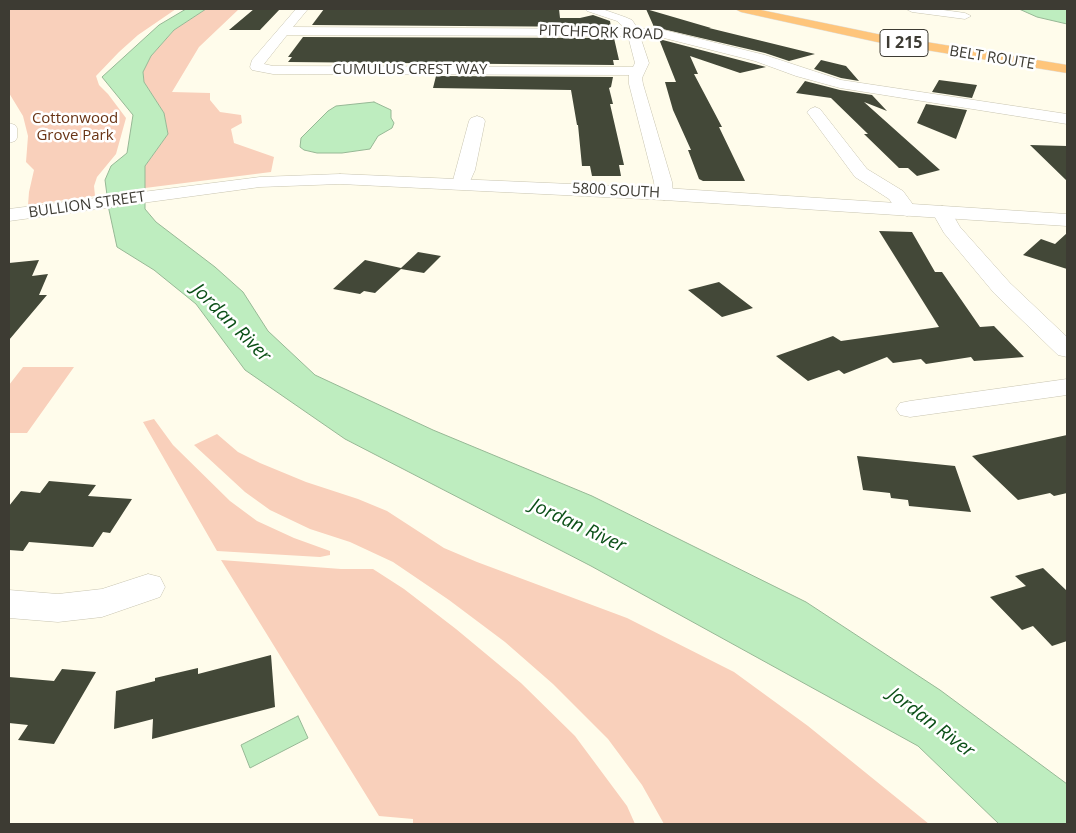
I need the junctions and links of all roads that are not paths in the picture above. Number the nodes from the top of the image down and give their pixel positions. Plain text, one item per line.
1 (302, 9) edge
2 (591, 9) edge
3 (741, 9) edge
4 (790, 9) edge
5 (912, 9) edge
6 (965, 16) dead end
7 (283, 31) junction
8 (633, 32) junction
9 (1032, 51) dead end
10 (1067, 69) edge
11 (638, 71) junction
12 (815, 112) dead end
13 (1067, 119) edge
14 (477, 122) dead end
15 (9, 128) edge
16 (9, 138) edge
17 (461, 184) junction
18 (166, 194) joint
19 (664, 194) junction
20 (907, 210) junction
21 (942, 212) junction
22 (9, 216) edge
23 (1067, 220) edge
24 (1067, 350) edge
25 (1067, 387) edge
26 (910, 409) dead end
27 (148, 587) dead end
28 (9, 604) edge

1 - 7 street, CUMULUS CREST WAY
2 - 8 street
3 - 10 highway, BELT ROUTE / I 215
4 - 9 highway, BELT ROUTE / I 215
5 - 6 street
7 - 8 street, PITCHFORK ROAD
7 - 11 street, CUMULUS CREST WAY
8 - 11 street
8 - 13 street, PITCHFORK ROAD
11 - 19 street
12 - 20 street
14 - 17 street
15 - 16 street
17 - 18 street, 5800 SOUTH
17 - 19 street, 5800 SOUTH
18 - 22 street, BULLION STREET
19 - 20 street, 5800 SOUTH
20 - 21 street, 5800 SOUTH
21 - 23 street, 5800 SOUTH
21 - 24 street
25 - 26 street
27 - 28 street

